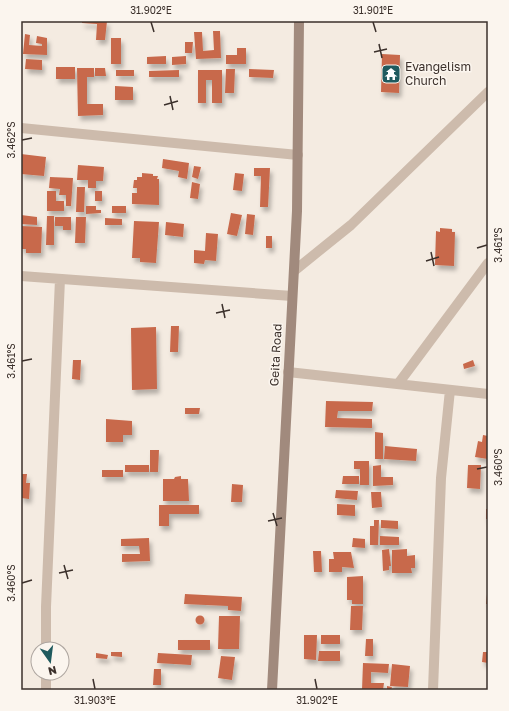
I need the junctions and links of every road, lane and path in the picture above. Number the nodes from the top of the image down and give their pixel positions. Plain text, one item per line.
1 (299, 21) edge
2 (488, 92) edge
3 (21, 128) edge
4 (298, 155) junction
5 (488, 263) edge
6 (294, 271) junction
7 (21, 276) edge
8 (60, 279) junction
9 (292, 296) junction
10 (288, 372) junction
11 (398, 384) junction
12 (450, 390) junction
13 (488, 394) edge
14 (46, 641) edge
15 (272, 690) edge
16 (432, 690) edge

1 - 4 main road, Geita Road
2 - 6 street
3 - 4 street
4 - 6 main road, Geita Road
5 - 11 street
6 - 9 main road, Geita Road
7 - 8 street
8 - 9 street
8 - 14 street
9 - 10 main road, Geita Road
10 - 11 street
10 - 15 main road, Geita Road
11 - 12 street
12 - 13 street
12 - 16 street

